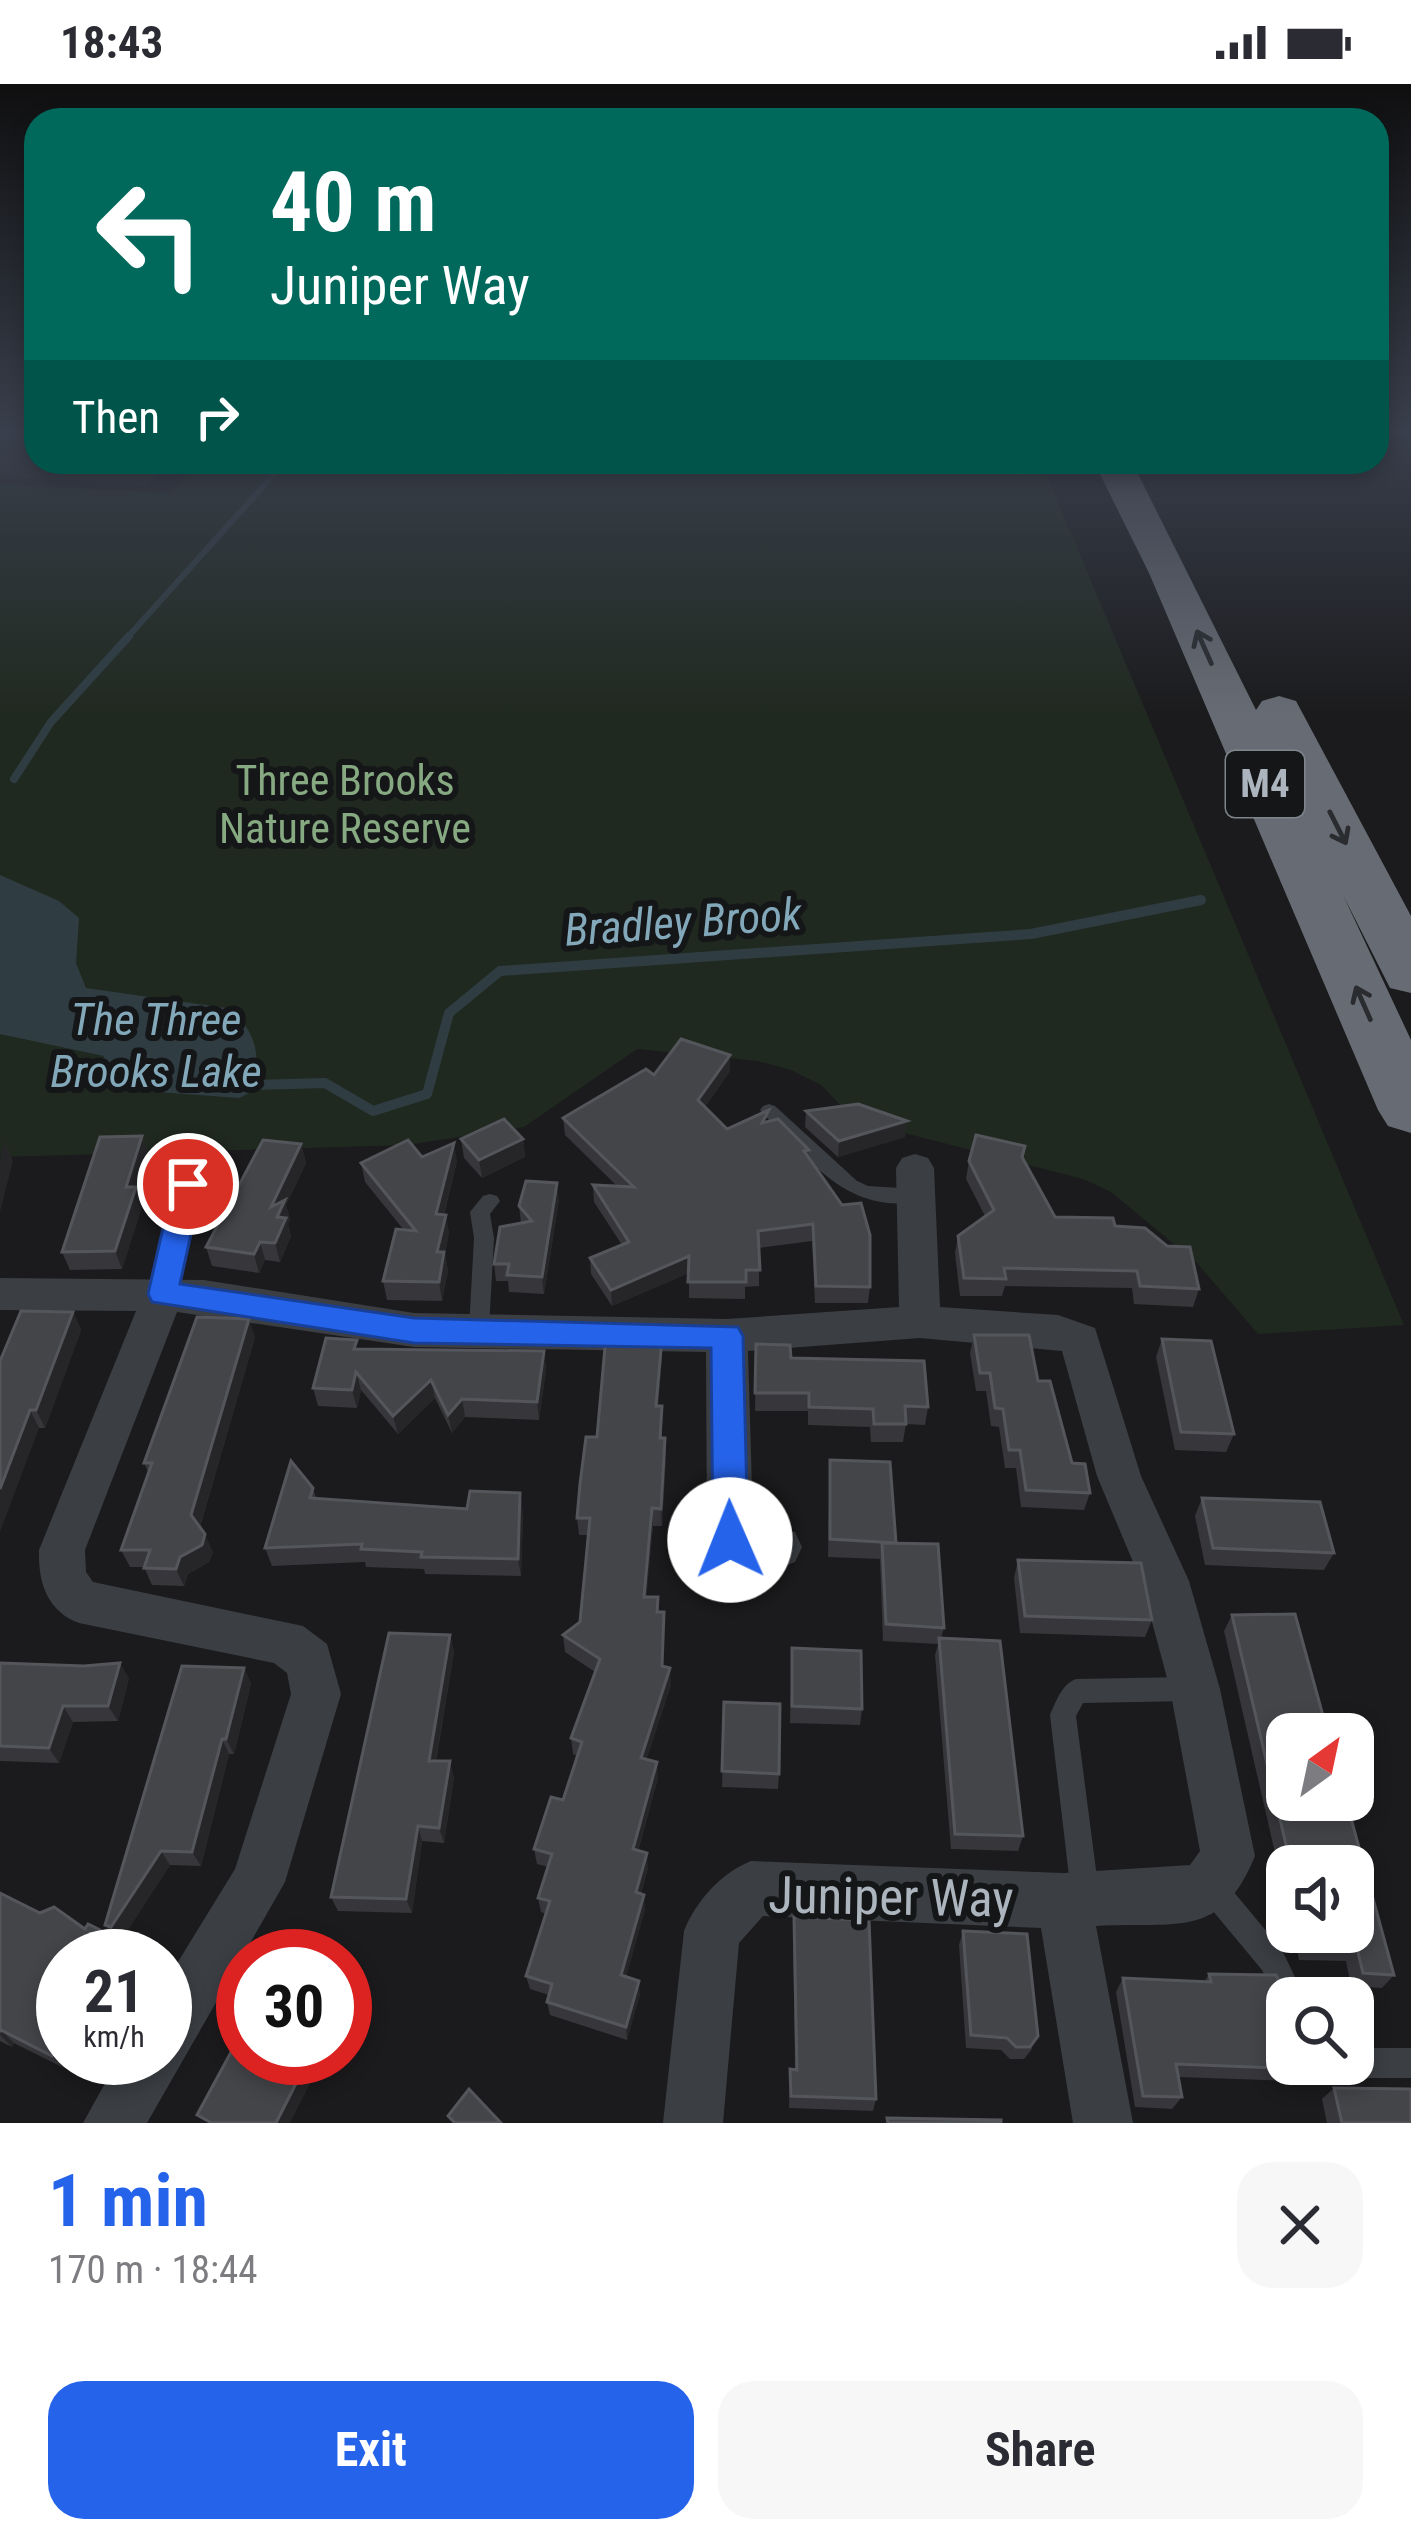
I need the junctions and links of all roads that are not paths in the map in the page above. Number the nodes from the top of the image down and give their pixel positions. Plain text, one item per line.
1 (1147, 526) edge
2 (1184, 526) edge
3 (1411, 974) edge
4 (769, 1110) edge
5 (1411, 1110) edge
6 (916, 1182) joint
7 (188, 1184) dead end
8 (490, 1202) dead end
9 (0, 1294) edge
10 (163, 1294) junction
11 (920, 1322) junction
12 (479, 1329) junction
13 (727, 1336) junction
14 (779, 1547) dead end
15 (1195, 1688) junction
16 (1210, 1885) junction
17 (1075, 1900) junction
18 (1280, 1977) edge
19 (192, 1992) edge
20 (1374, 2063) edge
21 (1411, 2063) edge
22 (136, 2085) edge
23 (113, 2123) edge
24 (693, 2123) edge
25 (1103, 2123) edge

5 -> 1 highway, M4
2 -> 3 highway, M4
4 - 6 lane
6 - 11 street
7 - 10 lane
8 - 12 lane
9 - 10 street
10 - 12 street
10 - 19 street
11 - 13 street
11 - 15 street
12 - 13 street
13 - 14 street
15 - 16 street
15 - 17 lane, Juniper Way
16 - 17 street, Juniper Way
16 - 18 lane
17 - 24 street, Juniper Way
17 - 25 street, Juniper Way
20 - 21 lane
22 - 23 street

